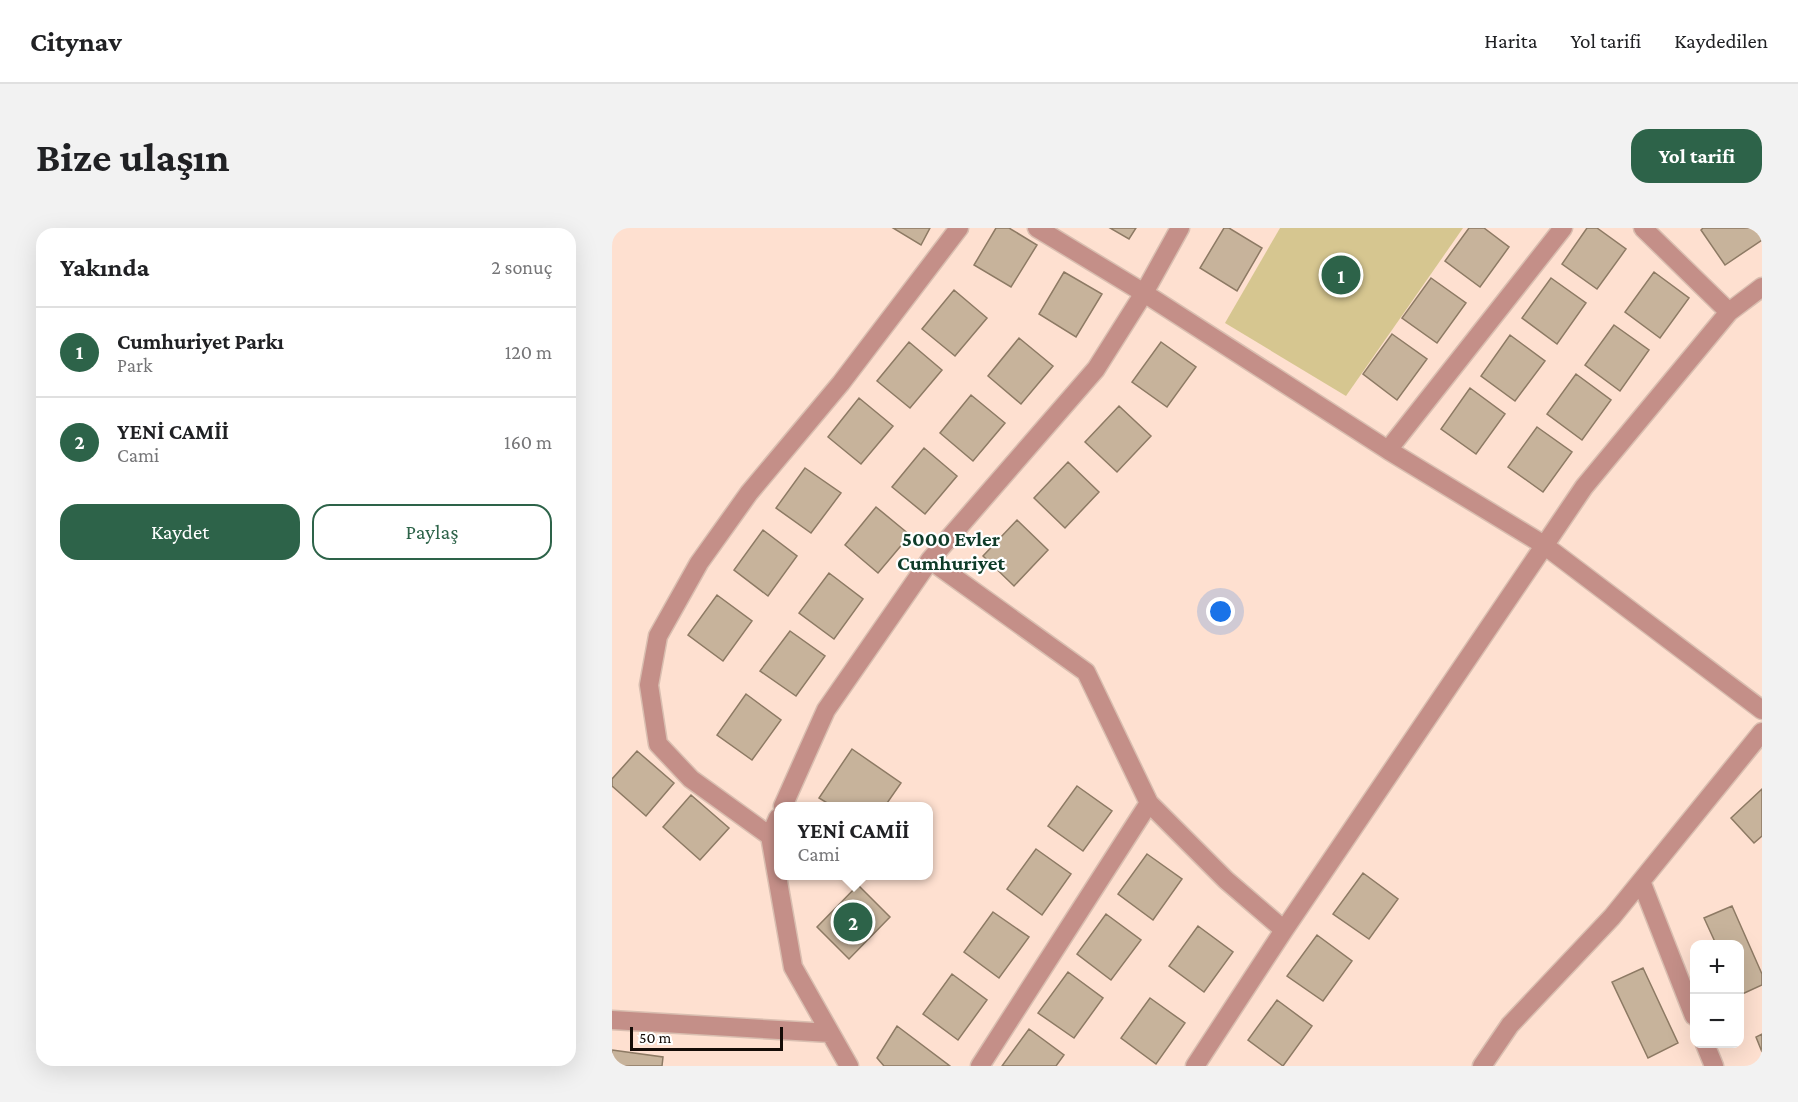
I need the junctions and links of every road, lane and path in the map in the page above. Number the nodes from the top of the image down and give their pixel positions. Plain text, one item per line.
1 (959, 228) edge
2 (1037, 228) edge
3 (1179, 228) edge
4 (1563, 228) edge
5 (1643, 228) edge
6 (1762, 287) edge
7 (1144, 293) junction
8 (1729, 312) junction
9 (1388, 450) junction
10 (1544, 545) junction
11 (930, 560) junction
12 (1762, 710) edge
13 (1762, 732) edge
14 (785, 802) edge
15 (1149, 803) junction
16 (774, 827) edge
17 (770, 836) junction
18 (774, 859) edge
19 (778, 880) edge
20 (1641, 881) junction
21 (1284, 930) junction
22 (1690, 1004) edge
23 (612, 1020) edge
24 (830, 1033) junction
25 (1707, 1048) edge
26 (849, 1066) edge
27 (980, 1066) edge
28 (1195, 1066) edge
29 (1482, 1066) edge
30 (1714, 1066) edge

1 - 17 street
2 - 7 street
3 - 7 street
4 - 9 street
5 - 8 street
6 - 8 street
7 - 9 street
7 - 11 street
8 - 10 street
9 - 10 street
10 - 12 street
10 - 21 street
11 - 14 street
11 - 15 street
13 - 20 street
15 - 21 street
15 - 27 street
16 - 17 street
17 - 18 street
19 - 24 street
20 - 22 street
20 - 29 street
21 - 28 street
23 - 24 street
24 - 26 street
25 - 30 street

